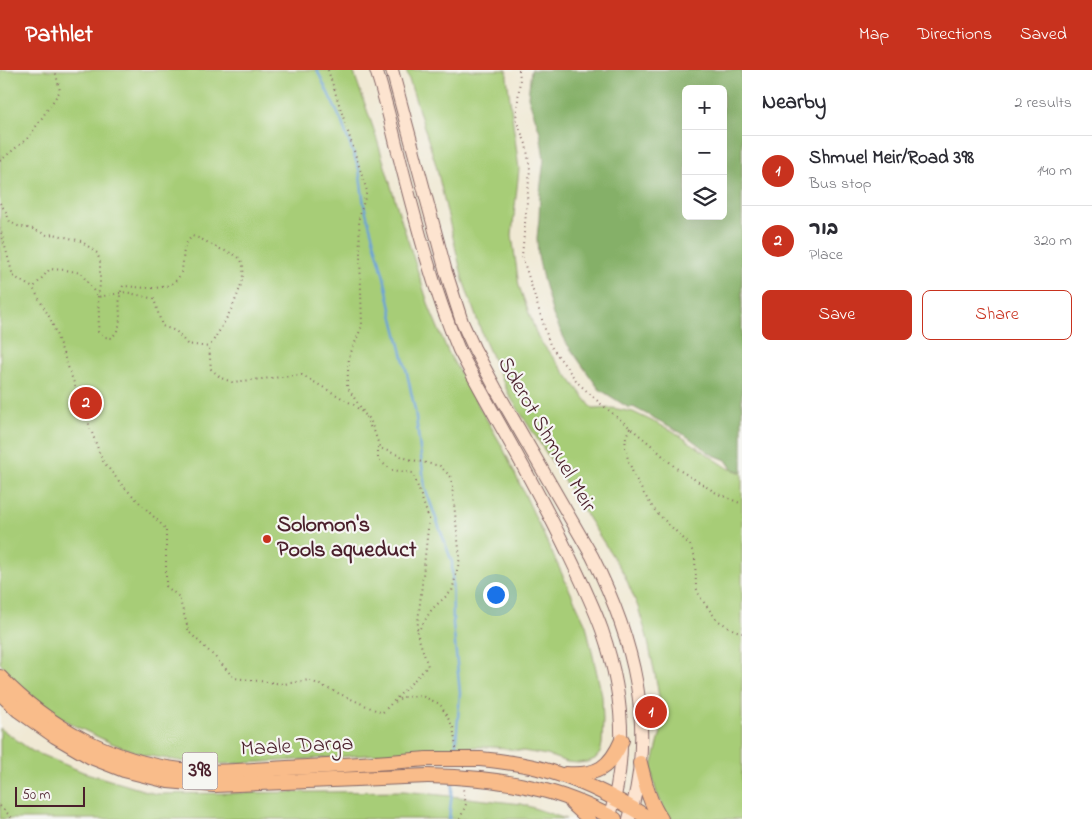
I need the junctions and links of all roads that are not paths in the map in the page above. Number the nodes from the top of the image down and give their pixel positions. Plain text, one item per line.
1 (376, 70) edge
2 (392, 70) edge
3 (0, 677) edge
4 (0, 693) edge
5 (622, 740) junction
6 (640, 763) junction
7 (557, 774) junction
8 (562, 796) junction
9 (615, 799) junction
10 (630, 814) edge
11 (612, 818) edge
12 (588, 819) edge
13 (650, 819) edge
14 (661, 819) edge

1 - 5 main road, Sderot Shmuel Meir
2 - 6 main road, Sderot Shmuel Meir
3 - 7 main road, Maale Darga / 398, bridge
4 - 8 main road, Maale Darga / 398, bridge
5 - 7 main road
5 - 9 main road, Sderot Shmuel Meir
6 - 10 main road, Sderot Shmuel Meir
6 - 14 main road
7 - 9 main road, Maale Darga / 398
8 - 11 main road, Maale Darga / 398
8 - 12 main road
9 - 10 main road, 398
9 - 11 main road, Sderot Shmuel Meir
10 - 13 main road, 398

